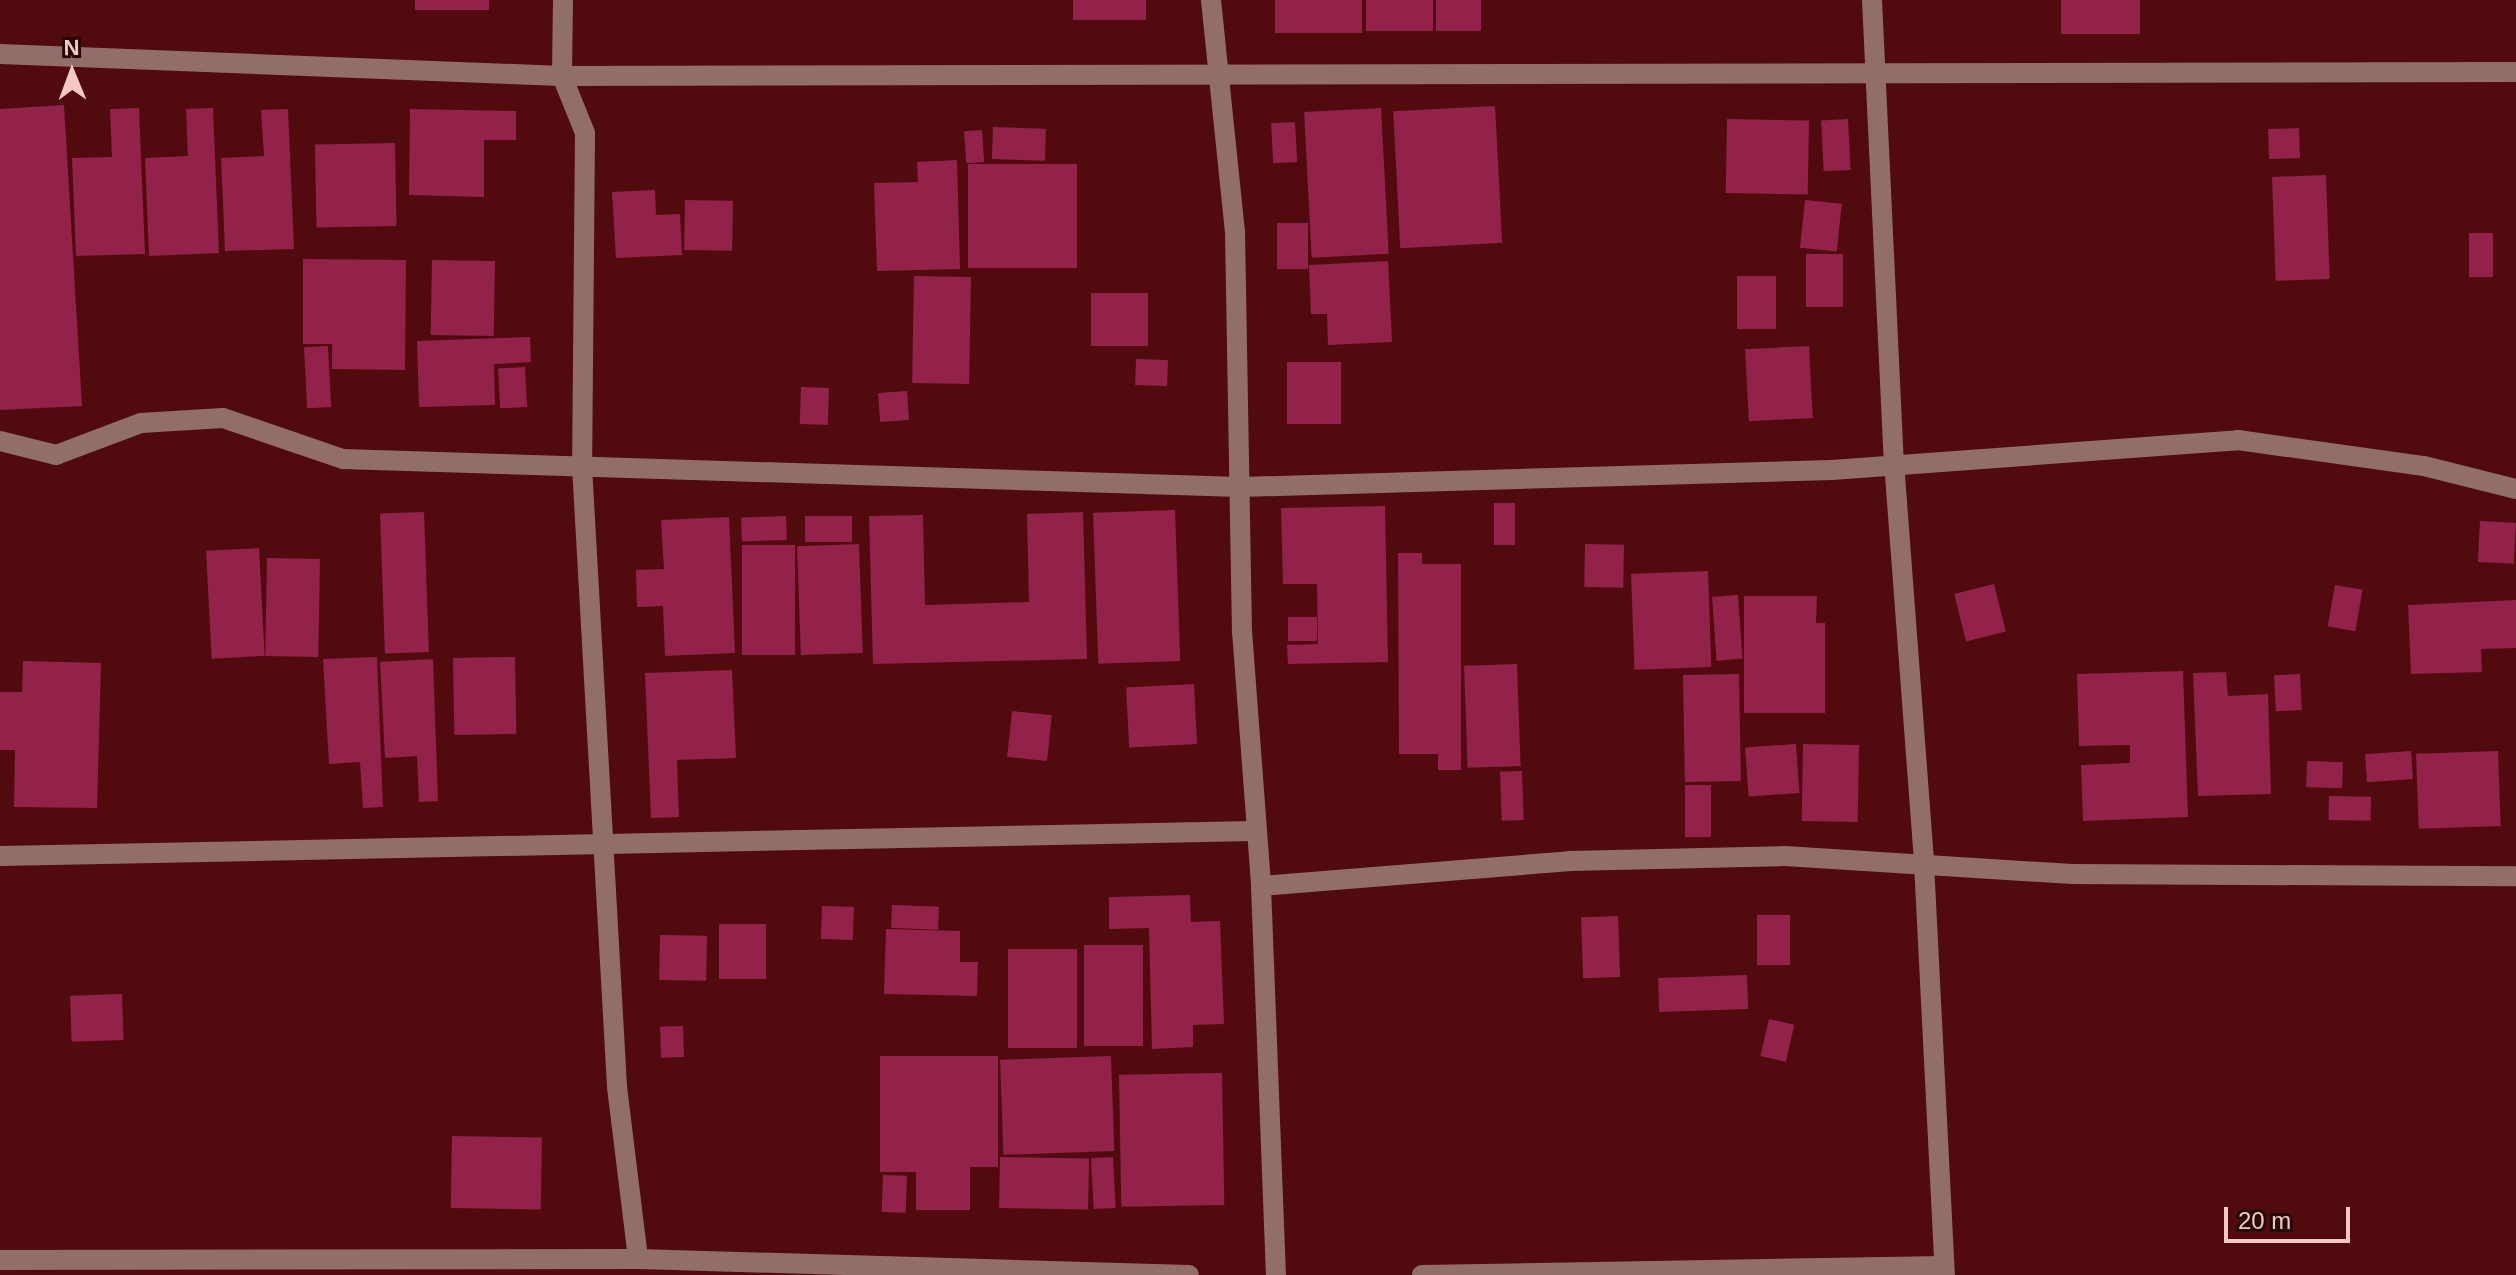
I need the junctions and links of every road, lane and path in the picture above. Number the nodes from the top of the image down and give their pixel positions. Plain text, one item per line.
1 (563, 0) edge
2 (1211, 0) edge
3 (1872, 0) edge
4 (0, 54) edge
5 (2516, 72) edge
6 (1876, 75) junction
7 (562, 76) junction
8 (1219, 76) junction
9 (0, 441) edge
10 (1894, 462) junction
11 (582, 466) junction
12 (1240, 487) junction
13 (2516, 489) edge
14 (1254, 831) junction
15 (606, 844) junction
16 (0, 856) edge
17 (1924, 863) junction
18 (2516, 876) edge
19 (1261, 886) junction
20 (638, 1259) junction
21 (0, 1260) edge
22 (1944, 1270) edge
23 (1189, 1275) edge
24 (1276, 1275) edge
25 (1422, 1275) edge

1 - 7 street
2 - 8 street
3 - 6 street
4 - 7 street
5 - 6 street
6 - 8 street
6 - 10 street
7 - 8 street
7 - 11 street
8 - 12 street
9 - 11 street
10 - 12 street
10 - 13 street
10 - 17 street
11 - 12 street
11 - 15 street
12 - 14 street
14 - 15 street
14 - 19 street
15 - 16 street
15 - 20 street
17 - 18 street
17 - 19 street
17 - 22 street
19 - 24 street
20 - 21 street
20 - 23 street
22 - 25 street

